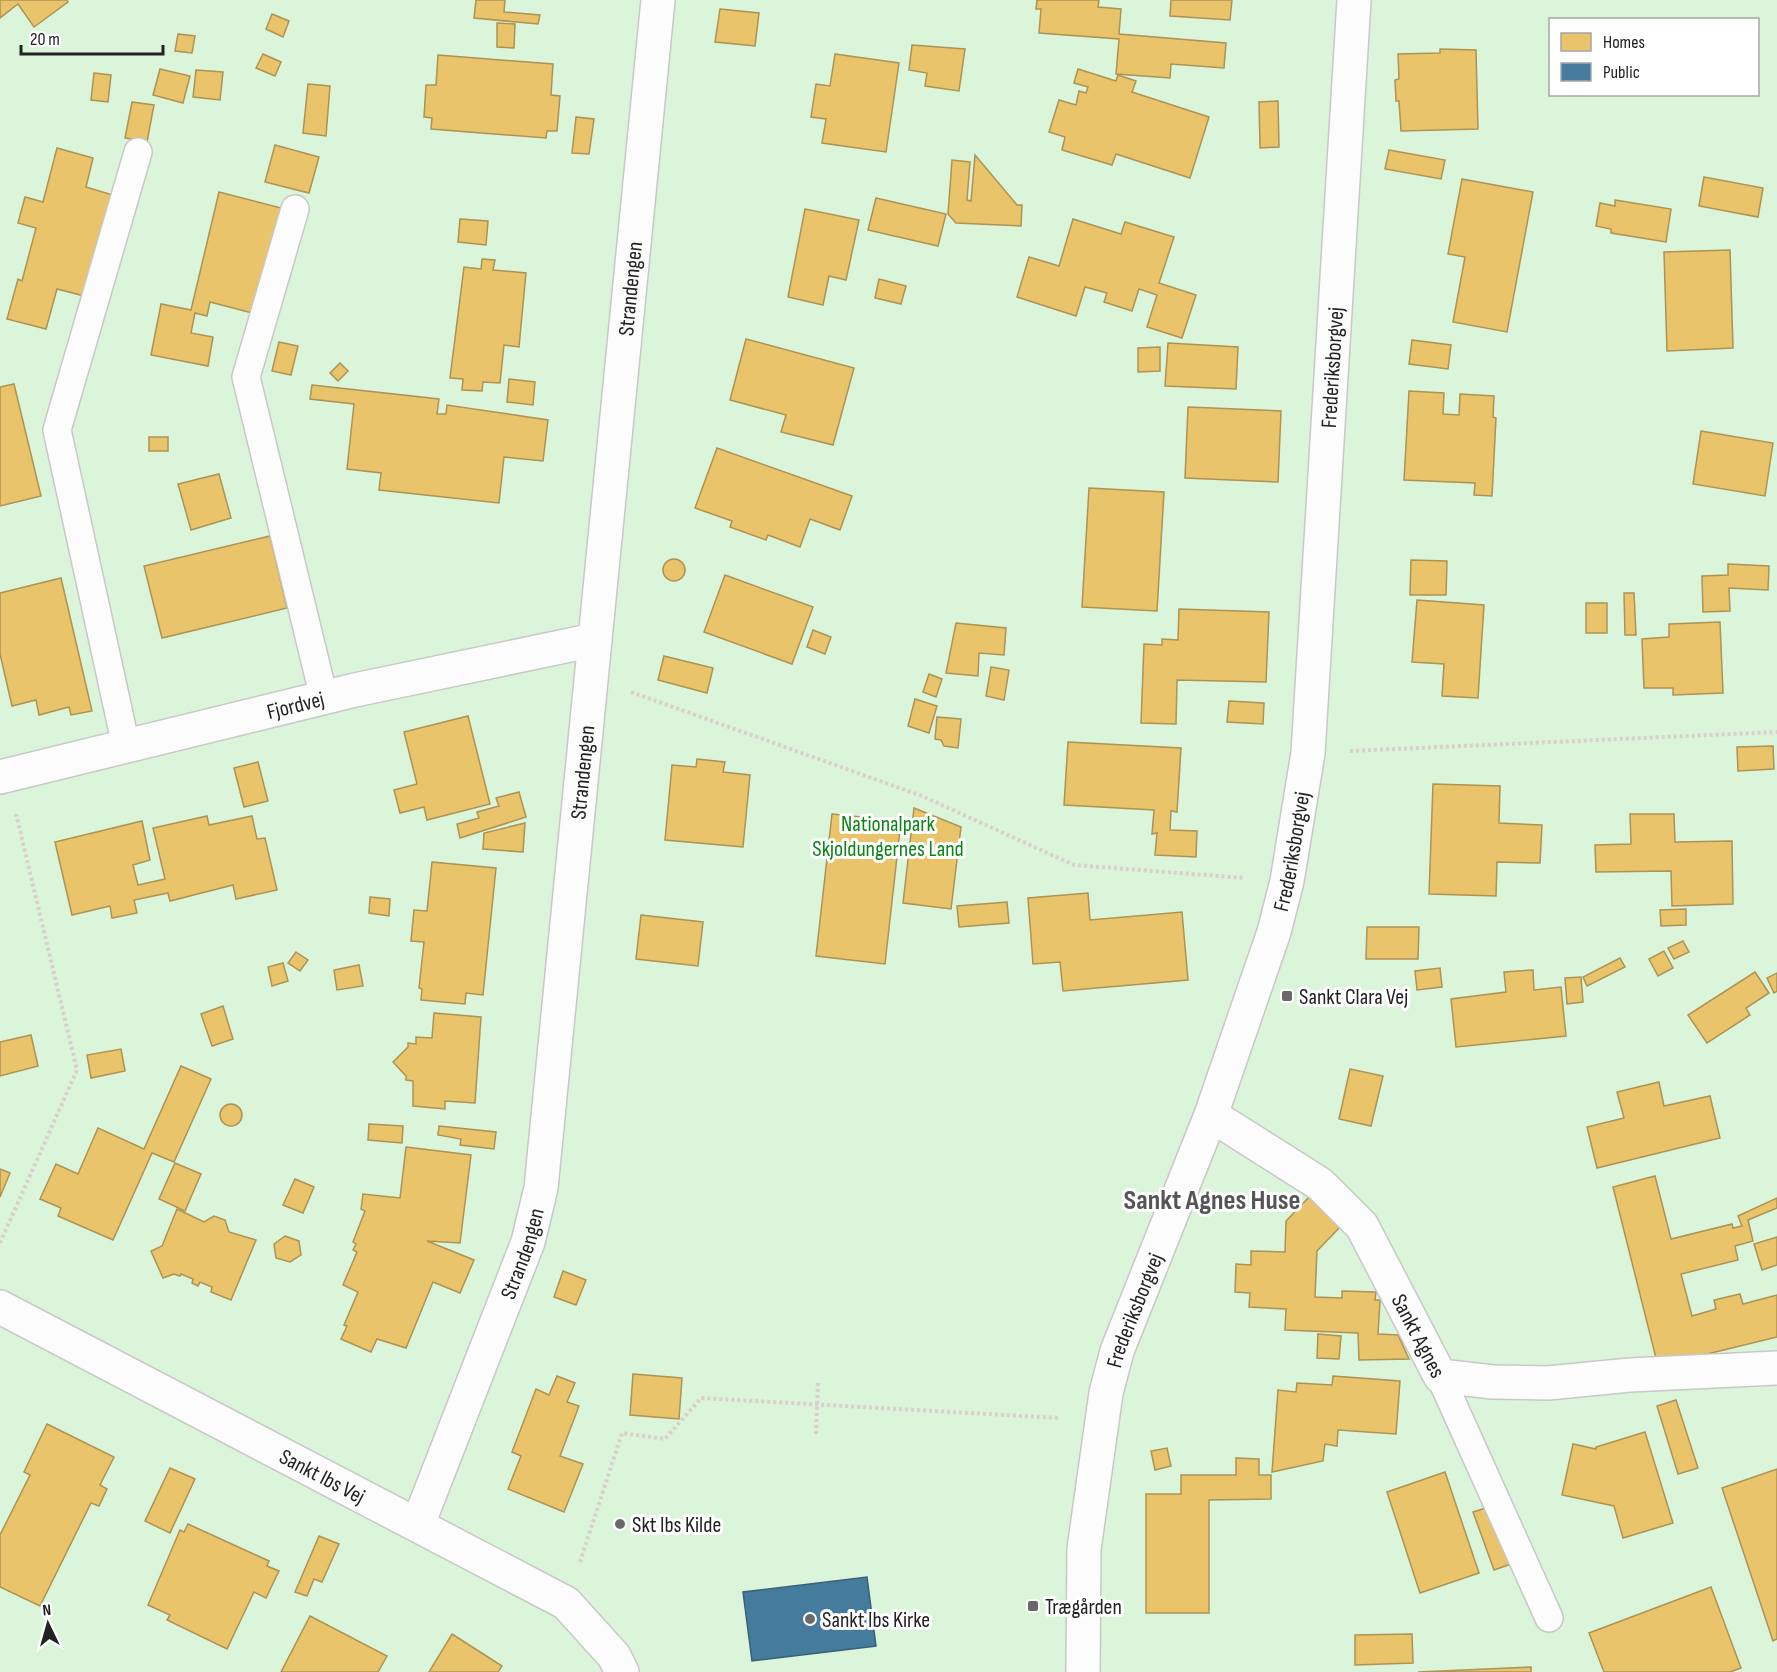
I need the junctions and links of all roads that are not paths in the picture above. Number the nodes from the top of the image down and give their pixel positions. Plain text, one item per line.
1 (658, 0) edge
2 (1354, 0) edge
3 (138, 152) dead end
4 (295, 209) dead end
5 (594, 640) junction
6 (324, 698) junction
7 (126, 746) junction
8 (3, 777) edge
9 (1210, 1116) junction
10 (0, 1308) edge
11 (1777, 1368) edge
12 (1440, 1376) junction
13 (418, 1524) junction
14 (1549, 1618) dead end
15 (622, 1672) edge
16 (1083, 1672) edge

1 - 5 street, Strandengen
2 - 9 street, Frederiksborgvej
3 - 7 lane
4 - 6 lane
5 - 6 street, Fjordvej
5 - 13 street, Strandengen
6 - 7 street, Fjordvej
7 - 8 street, Fjordvej
9 - 12 street, Sankt Agnes
9 - 16 street, Frederiksborgvej
10 - 13 street, Sankt Ibs Vej
11 - 12 street, Sankt Agnes
12 - 14 lane
13 - 15 street, Sankt Ibs Vej

